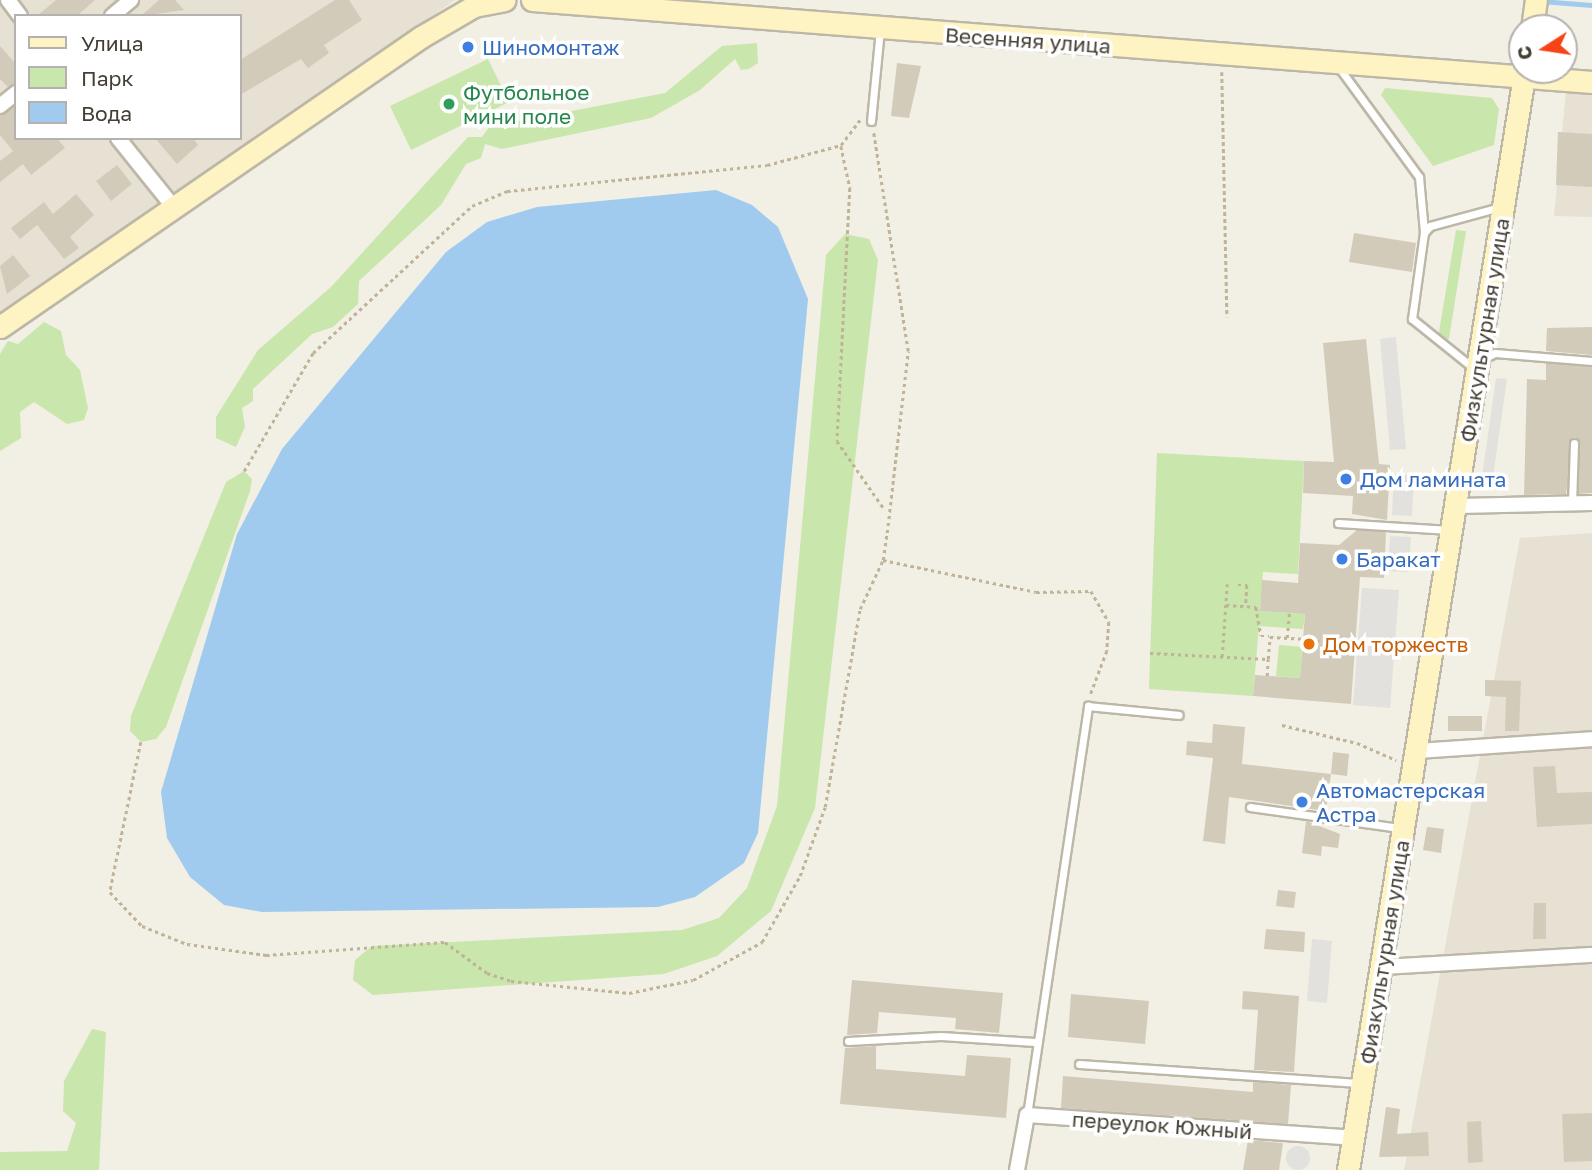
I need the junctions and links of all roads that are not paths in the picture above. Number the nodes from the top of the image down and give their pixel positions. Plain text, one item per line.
1 (131, 0) edge
2 (504, 0) edge
3 (532, 0) edge
4 (114, 14) edge
5 (881, 29) junction
6 (1330, 62) junction
7 (1508, 72) edge
8 (1523, 84) edge
9 (14, 95) edge
10 (0, 106) edge
11 (871, 121) road end
12 (120, 140) edge
13 (171, 204) junction
14 (1504, 206) junction
15 (1424, 233) junction
16 (0, 327) edge
17 (1592, 361) edge
18 (1478, 371) junction
19 (1574, 443) dead end
20 (1592, 503) edge
21 (1572, 505) junction
22 (1458, 506) junction
23 (1338, 523) dead end
24 (1454, 530) junction
25 (1394, 648) dead end
26 (1435, 649) junction
27 (1179, 715) dead end
28 (1592, 739) edge
29 (1416, 760) junction
30 (1250, 807) dead end
31 (1404, 828) junction
32 (1592, 955) edge
33 (1381, 967) junction
34 (848, 1041) dead end
35 (1035, 1042) junction
36 (1079, 1064) dead end
37 (1363, 1083) junction
38 (1027, 1115) junction
39 (1353, 1138) junction
40 (1017, 1170) edge
41 (1348, 1170) edge

1 - 4 street
2 - 13 street
3 - 5 street, Весенняя улица
5 - 6 street, Весенняя улица
5 - 11 lane
6 - 7 street, Весенняя улица
6 - 15 lane
8 - 14 street, Физкультурная улица
9 - 10 street
12 - 13 street
13 - 16 street
14 - 15 lane
14 - 18 street, Физкультурная улица
15 - 18 lane
17 - 18 lane
18 - 22 street, Физкультурная улица
19 - 21 lane
20 - 21 street
21 - 22 street
22 - 24 street, Физкультурная улица
23 - 24 lane
24 - 26 street, Физкультурная улица
25 - 26 lane
26 - 29 street, Физкультурная улица
27 - 35 lane
28 - 29 street
29 - 31 street, Физкультурная улица
30 - 31 lane
31 - 33 street, Физкультурная улица
32 - 33 street
33 - 37 street, Физкультурная улица
34 - 35 lane
35 - 38 lane
36 - 37 lane
37 - 39 street, Физкультурная улица
38 - 39 street, переулок Южный
38 - 40 street
39 - 41 street, Физкультурная улица

